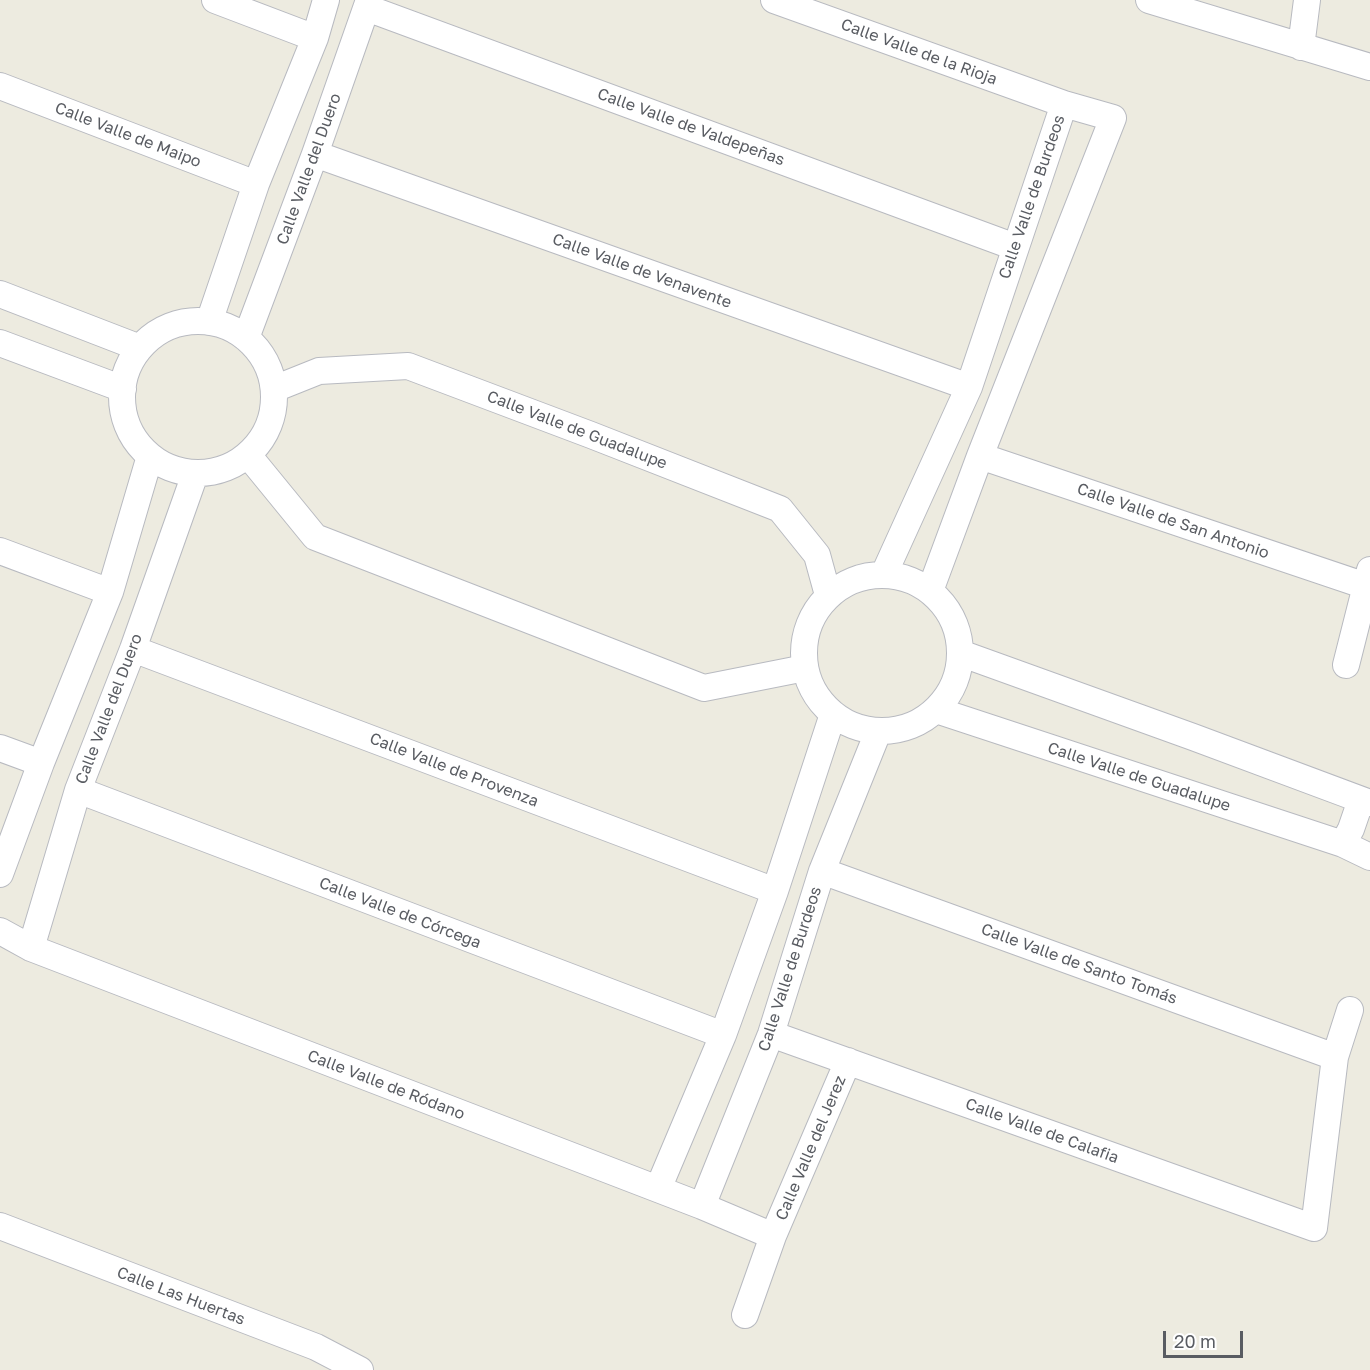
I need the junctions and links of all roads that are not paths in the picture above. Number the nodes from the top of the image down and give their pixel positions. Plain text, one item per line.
1 (215, 0) edge
2 (326, 0) edge
3 (774, 0) edge
4 (1149, 0) edge
5 (1307, 0) edge
6 (368, 4) edge
7 (315, 38) junction
8 (1301, 47) junction
9 (1370, 67) edge
10 (0, 87) edge
11 (1064, 104) junction
12 (315, 154) junction
13 (256, 184) junction
14 (1015, 247) junction
15 (0, 294) edge
16 (209, 322) junction
17 (246, 338) junction
18 (0, 344) edge
19 (140, 348) junction
20 (969, 387) junction
21 (123, 389) junction
22 (274, 389) junction
23 (248, 455) junction
24 (150, 456) junction
25 (980, 456) junction
26 (195, 474) junction
27 (0, 551) edge
28 (884, 574) junction
29 (1368, 578) edge
30 (930, 591) junction
31 (110, 592) junction
32 (828, 595) junction
33 (133, 649) junction
34 (960, 653) junction
35 (1346, 665) dead end
36 (805, 668) junction
37 (936, 710) junction
38 (833, 714) junction
39 (878, 732) junction
40 (0, 748) edge
41 (40, 763) junction
42 (78, 790) junction
43 (1365, 801) edge
44 (1343, 844) junction
45 (1370, 857) edge
46 (822, 871) junction
47 (0, 874) edge
48 (775, 891) junction
49 (0, 931) edge
50 (31, 948) junction
51 (1350, 1010) dead end
52 (771, 1034) junction
53 (723, 1035) junction
54 (1335, 1057) junction
55 (848, 1061) junction
56 (658, 1189) junction
57 (702, 1206) junction
58 (0, 1227) edge
59 (773, 1236) junction
60 (745, 1315) dead end
61 (360, 1370) edge

1 - 7 street
2 - 7 street
3 - 11 street, Calle Valle de la Rioja
4 - 8 street
5 - 8 street
6 - 12 street, Calle Valle del Duero
6 - 14 street, Calle Valle de Valdepeñas
7 - 13 street
8 - 9 street
10 - 13 street, Calle Valle de Maipo
11 - 14 street, Calle Valle de Burdeos
11 - 25 street, Calle Valle de Burdeos
12 - 17 street, Calle Valle del Duero
12 - 20 street, Calle Valle de Venavente
13 - 16 street
14 - 20 street, Calle Valle de Burdeos
15 - 19 street
16 - 17 street
16 - 19 street
17 - 22 street
18 - 21 street
19 - 21 street
20 - 28 street, Calle Valle de Burdeos
21 - 24 street
22 - 23 street
22 - 32 street, Calle Valle de Guadalupe
23 - 26 street
23 - 36 street
24 - 26 street
24 - 31 street
25 - 29 street, Calle Valle de San Antonio
25 - 30 street, Calle Valle de Burdeos
26 - 33 street, Calle Valle del Duero
27 - 31 street
28 - 30 street
28 - 32 street
29 - 35 street
30 - 34 street
31 - 41 street
32 - 36 street
33 - 42 street, Calle Valle del Duero
33 - 48 street, Calle Valle de Provenza
34 - 37 street
34 - 43 street
36 - 38 street
37 - 39 street
37 - 44 street, Calle Valle de Guadalupe
38 - 39 street
38 - 48 street
39 - 46 street, Calle Valle de Burdeos
40 - 41 street
41 - 47 street
42 - 50 street, Calle Valle del Duero
42 - 53 street, Calle Valle de Córcega
43 - 44 street
44 - 45 street, Calle Valle de Guadalupe
46 - 52 street, Calle Valle de Burdeos
46 - 54 street, Calle Valle de Santo Tomás
48 - 53 street
49 - 50 street, Calle Valle de Ródano
50 - 56 street, Calle Valle de Ródano
51 - 54 street
52 - 55 street, Calle Valle de Calafia
52 - 57 street, Calle Valle de Burdeos
53 - 56 street
54 - 55 street, Calle Valle de Calafia
55 - 59 street, Calle Valle del Jerez
56 - 57 street, Calle Valle de Ródano
57 - 59 street, Calle Valle de Ródano
58 - 61 street, Calle Las Huertas
59 - 60 street, Calle Valle del Jerez

